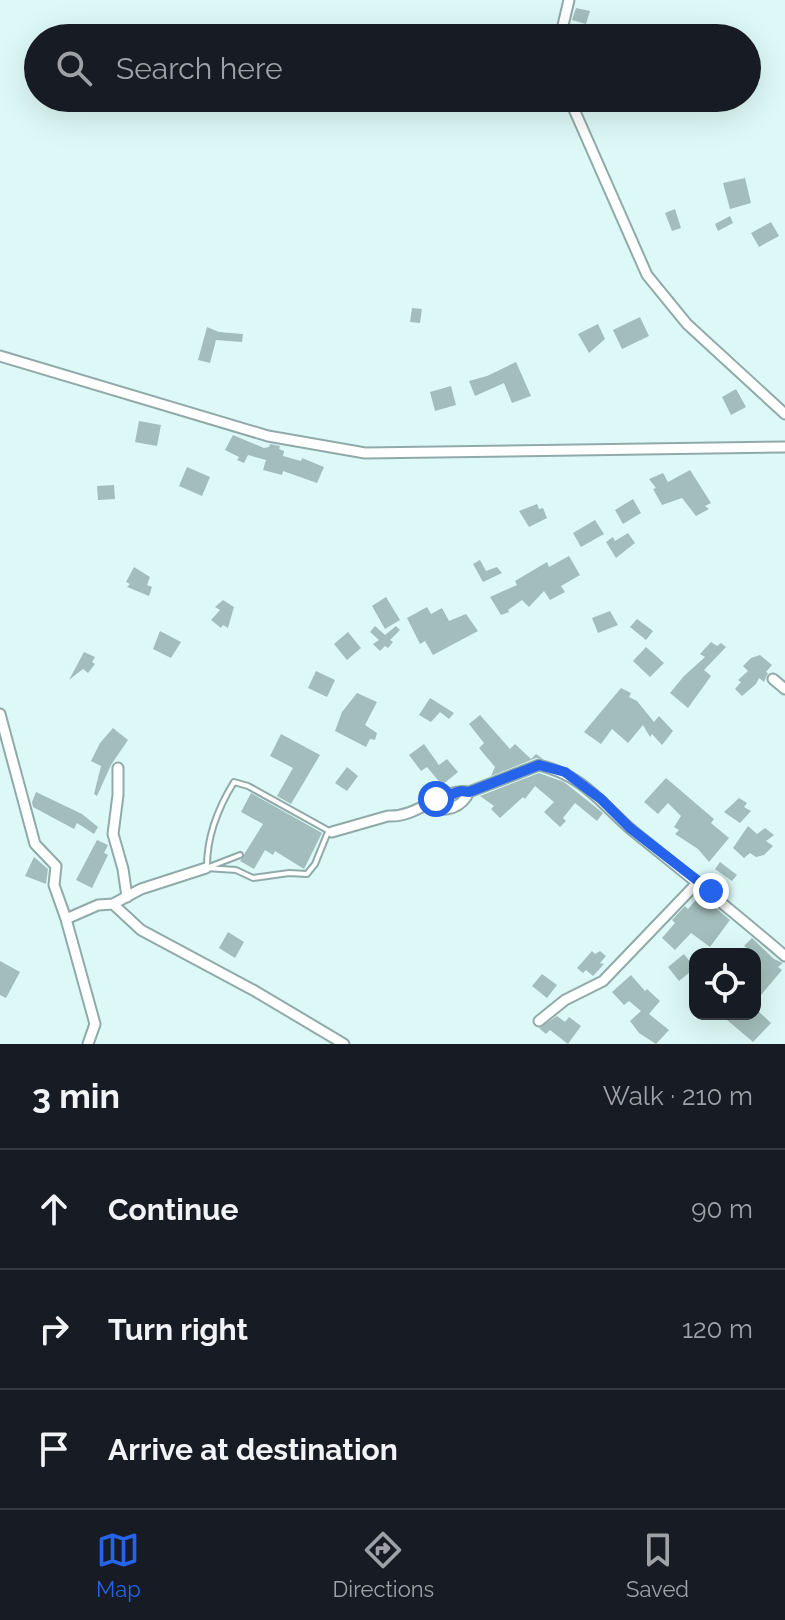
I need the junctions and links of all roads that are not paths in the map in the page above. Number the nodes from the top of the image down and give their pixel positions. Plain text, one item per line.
1 (569, 0) edge
2 (563, 24) edge
3 (575, 112) edge
4 (0, 356) edge
5 (785, 414) edge
6 (785, 447) edge
7 (773, 679) dead end
8 (785, 689) edge
9 (0, 714) edge
10 (118, 768) dead end
11 (330, 832) junction
12 (240, 855) dead end
13 (206, 868) junction
14 (698, 882) junction
15 (127, 897) junction
16 (113, 904) junction
17 (66, 919) junction
18 (785, 956) edge
19 (539, 1021) dead end
20 (88, 1044) edge
21 (344, 1044) edge

1 - 2 street
3 - 5 street
4 - 6 street
7 - 8 street
9 - 17 street
10 - 15 street
11 - 13 lane
11 - 13 lane
11 - 14 street
12 - 13 lane
13 - 15 street
14 - 18 street
14 - 19 street
15 - 16 street
16 - 17 street
16 - 21 street
17 - 20 street

